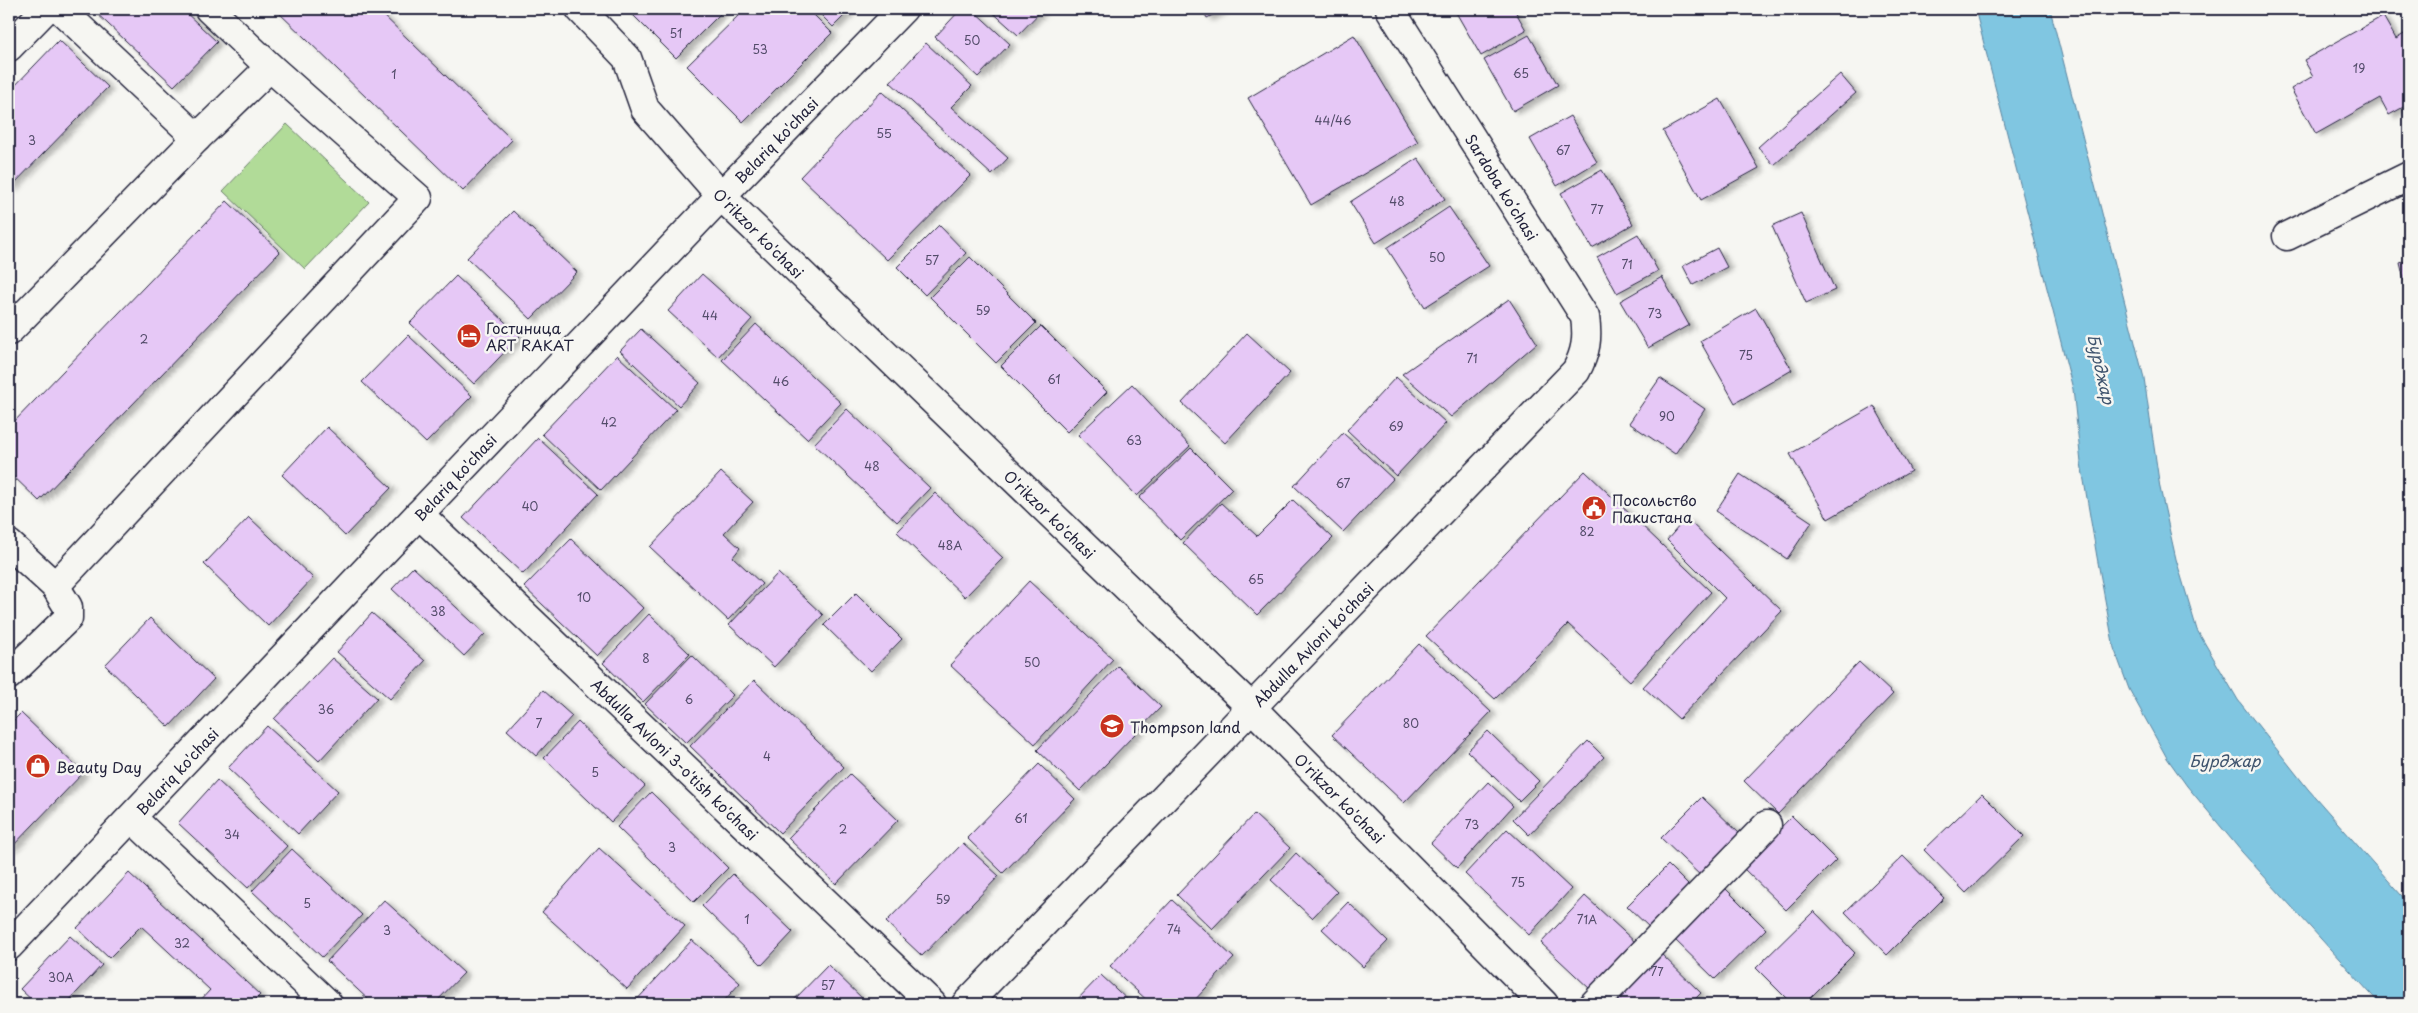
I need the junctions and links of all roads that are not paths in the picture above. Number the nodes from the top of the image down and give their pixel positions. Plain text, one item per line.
1 (46, 9) edge
2 (60, 9) edge
3 (209, 9) edge
4 (580, 9) edge
5 (903, 9) edge
6 (1390, 9) edge
7 (9, 47) edge
8 (270, 67) junction
9 (197, 138) junction
10 (2409, 176) edge
11 (721, 196) junction
12 (2287, 236) dead end
13 (9, 331) edge
14 (1576, 371) joint
15 (419, 514) junction
16 (9, 544) edge
17 (55, 586) junction
18 (9, 675) edge
19 (1252, 708) junction
20 (132, 818) junction
21 (1767, 825) dead end
22 (9, 946) edge
23 (328, 1004) edge
24 (932, 1004) edge
25 (966, 1004) edge
26 (1544, 1004) edge
27 (1594, 1004) edge

1 - 7 street
2 - 9 street
3 - 8 street
4 - 11 street, O'rikzor ko'chasi
5 - 11 street, Belariq ko'chasi
6 - 14 street, Sardoba koʻchasi
8 - 9 street
8 - 17 street
9 - 13 street
10 - 12 street
11 - 15 street, Belariq ko'chasi
11 - 19 street, O'rikzor ko'chasi
14 - 19 street, Abdulla Avloni ko'chasi
15 - 20 street, Belariq ko'chasi
15 - 24 street, Abdulla Avloni 3-o'tish ko'chasi
16 - 17 street
17 - 18 street
19 - 25 street, Abdulla Avloni ko'chasi
19 - 26 street, O'rikzor ko'chasi
20 - 22 street, Belariq ko'chasi
20 - 23 street
21 - 27 street

